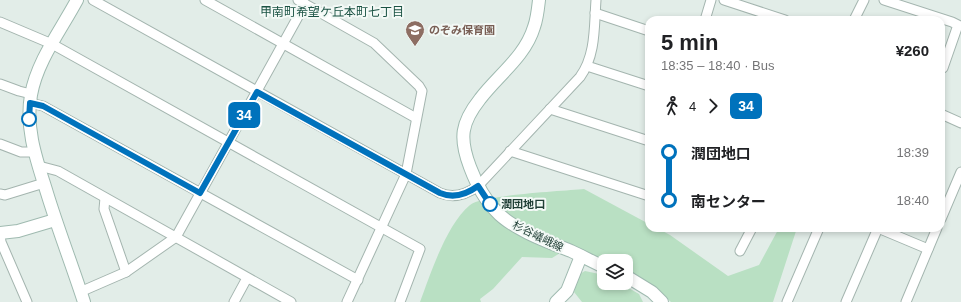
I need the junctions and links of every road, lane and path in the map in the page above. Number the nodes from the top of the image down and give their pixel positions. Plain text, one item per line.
1 (77, 0) edge
2 (93, 0) edge
3 (205, 0) edge
4 (539, 0) edge
5 (596, 0) edge
6 (711, 0) edge
7 (724, 0) edge
8 (864, 0) edge
9 (884, 0) edge
10 (302, 2) edge
11 (595, 14) junction
12 (706, 16) edge
13 (773, 16) edge
14 (856, 16) edge
15 (933, 16) edge
16 (945, 20) edge
17 (0, 22) edge
18 (645, 30) edge
19 (52, 44) junction
20 (283, 44) junction
21 (945, 62) edge
22 (588, 66) junction
23 (0, 84) edge
24 (645, 85) edge
25 (257, 92) junction
26 (31, 99) junction
27 (550, 109) junction
28 (945, 116) edge
29 (416, 118) junction
30 (961, 124) edge
31 (645, 140) edge
32 (228, 143) junction
33 (0, 144) edge
34 (510, 151) junction
35 (34, 152) junction
36 (38, 166) junction
37 (961, 172) edge
38 (406, 174) junction
39 (44, 183) junction
40 (478, 186) junction
41 (958, 188) edge
42 (200, 193) junction
43 (0, 194) edge
44 (645, 195) edge
45 (105, 198) junction
46 (945, 212) edge
47 (55, 220) junction
48 (382, 228) junction
49 (749, 232) edge
50 (817, 232) edge
51 (876, 232) edge
52 (888, 232) edge
53 (935, 232) edge
54 (0, 234) edge
55 (176, 237) junction
56 (928, 249) junction
57 (740, 251) dead end
58 (581, 256) junction
59 (597, 264) edge
60 (126, 272) junction
61 (247, 278) junction
62 (358, 280) junction
63 (633, 280) edge
64 (82, 297) edge
65 (27, 302) edge
66 (234, 302) edge
67 (291, 302) edge
68 (347, 302) edge
69 (400, 302) edge
70 (556, 302) edge
71 (662, 302) edge
72 (787, 302) edge
73 (846, 302) edge
74 (906, 302) edge

1 - 19 street
2 - 25 street
3 - 20 street
4 - 40 street, 杉谷嶬峨線
5 - 11 street
6 - 12 street
7 - 13 street
8 - 14 street
9 - 15 street
10 - 20 street
10 - 29 street
11 - 18 street
11 - 22 street
16 - 21 street
17 - 19 street
19 - 26 street
19 - 32 street
20 - 25 street
20 - 29 street
22 - 24 street
22 - 27 street
23 - 26 street
25 - 32 street
25 - 38 street
26 - 35 street
26 - 42 street
27 - 31 street
27 - 34 street
28 - 30 street
29 - 38 street
32 - 42 street
32 - 48 street
33 - 35 street
34 - 40 street
34 - 44 street
35 - 36 street
36 - 39 street
36 - 45 street
37 - 41 street
38 - 40 street
38 - 48 street
39 - 43 street
39 - 47 street
40 - 58 street, 杉谷嶬峨線
41 - 46 street
42 - 55 street
42 - 62 street
45 - 55 street
45 - 60 street
47 - 54 street
47 - 64 street
48 - 62 street
48 - 69 street
49 - 57 street
50 - 72 street
51 - 73 street
52 - 56 street
53 - 56 street
54 - 65 street
55 - 60 street
55 - 61 street
56 - 74 street
58 - 59 street, 杉谷嶬峨線
58 - 70 street
60 - 64 street
61 - 66 street
61 - 67 street
62 - 68 street
63 - 71 street

